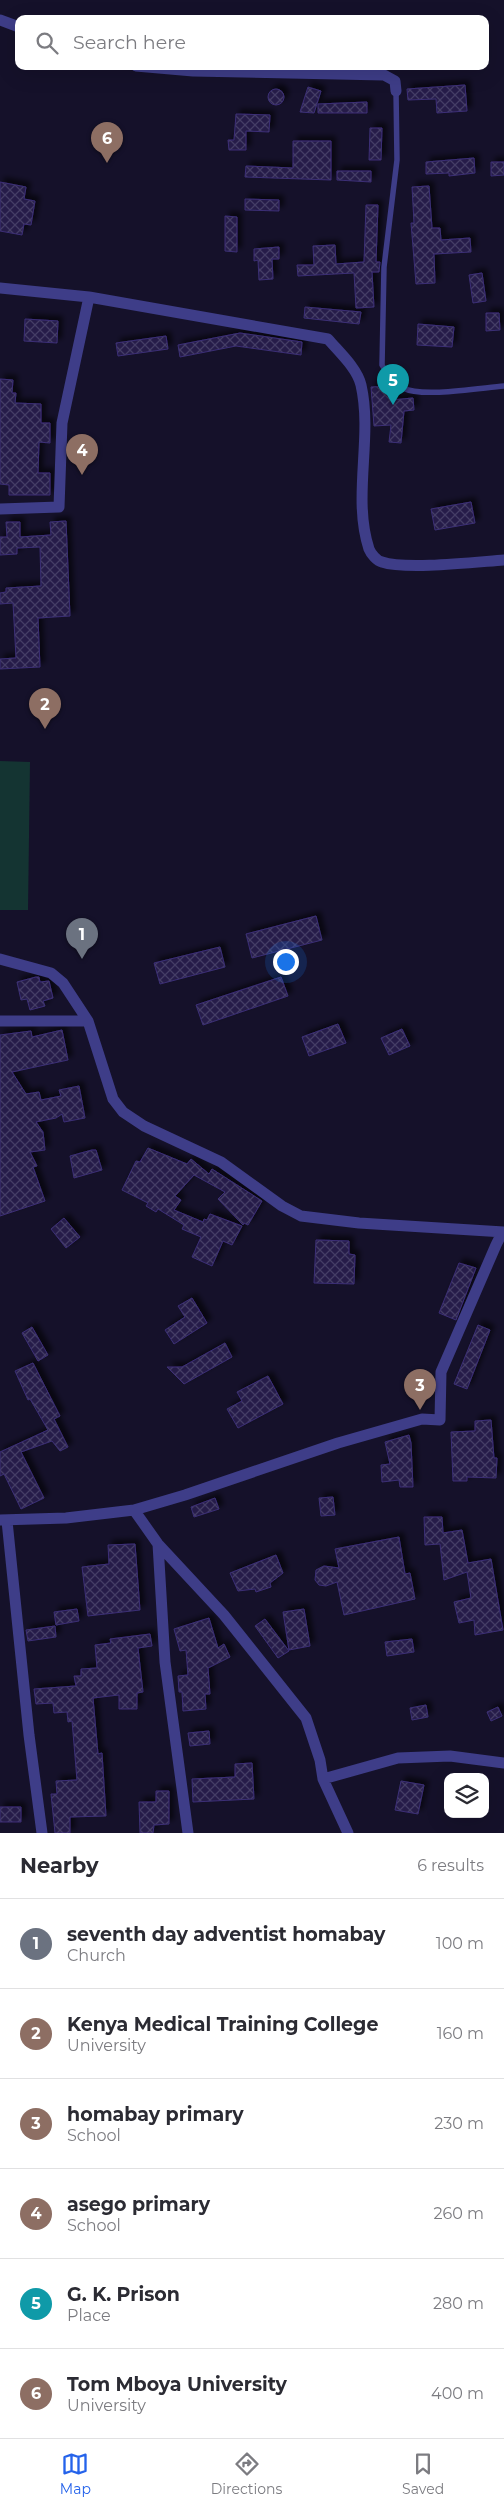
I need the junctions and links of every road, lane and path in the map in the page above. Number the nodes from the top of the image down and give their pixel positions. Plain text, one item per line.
1 (0, 20) edge
2 (15, 26) edge
3 (181, 70) edge
4 (396, 91) joint
5 (0, 288) edge
6 (89, 297) junction
7 (504, 386) edge
8 (0, 509) edge
9 (504, 560) edge
10 (0, 959) edge
11 (0, 1021) edge
12 (88, 1021) junction
13 (503, 1233) edge
14 (134, 1510) junction
15 (4, 1521) edge
16 (158, 1544) junction
17 (504, 1763) edge
18 (323, 1779) junction
19 (42, 1833) edge
20 (188, 1833) edge
21 (348, 1833) edge

1 - 2 street
3 - 4 street
4 - 7 lane
5 - 6 street
6 - 8 street
6 - 9 street
10 - 12 street
11 - 12 street
12 - 13 street
13 - 14 street
14 - 15 street
14 - 16 street
15 - 19 street
16 - 18 street
16 - 20 street
17 - 18 street
18 - 21 street

